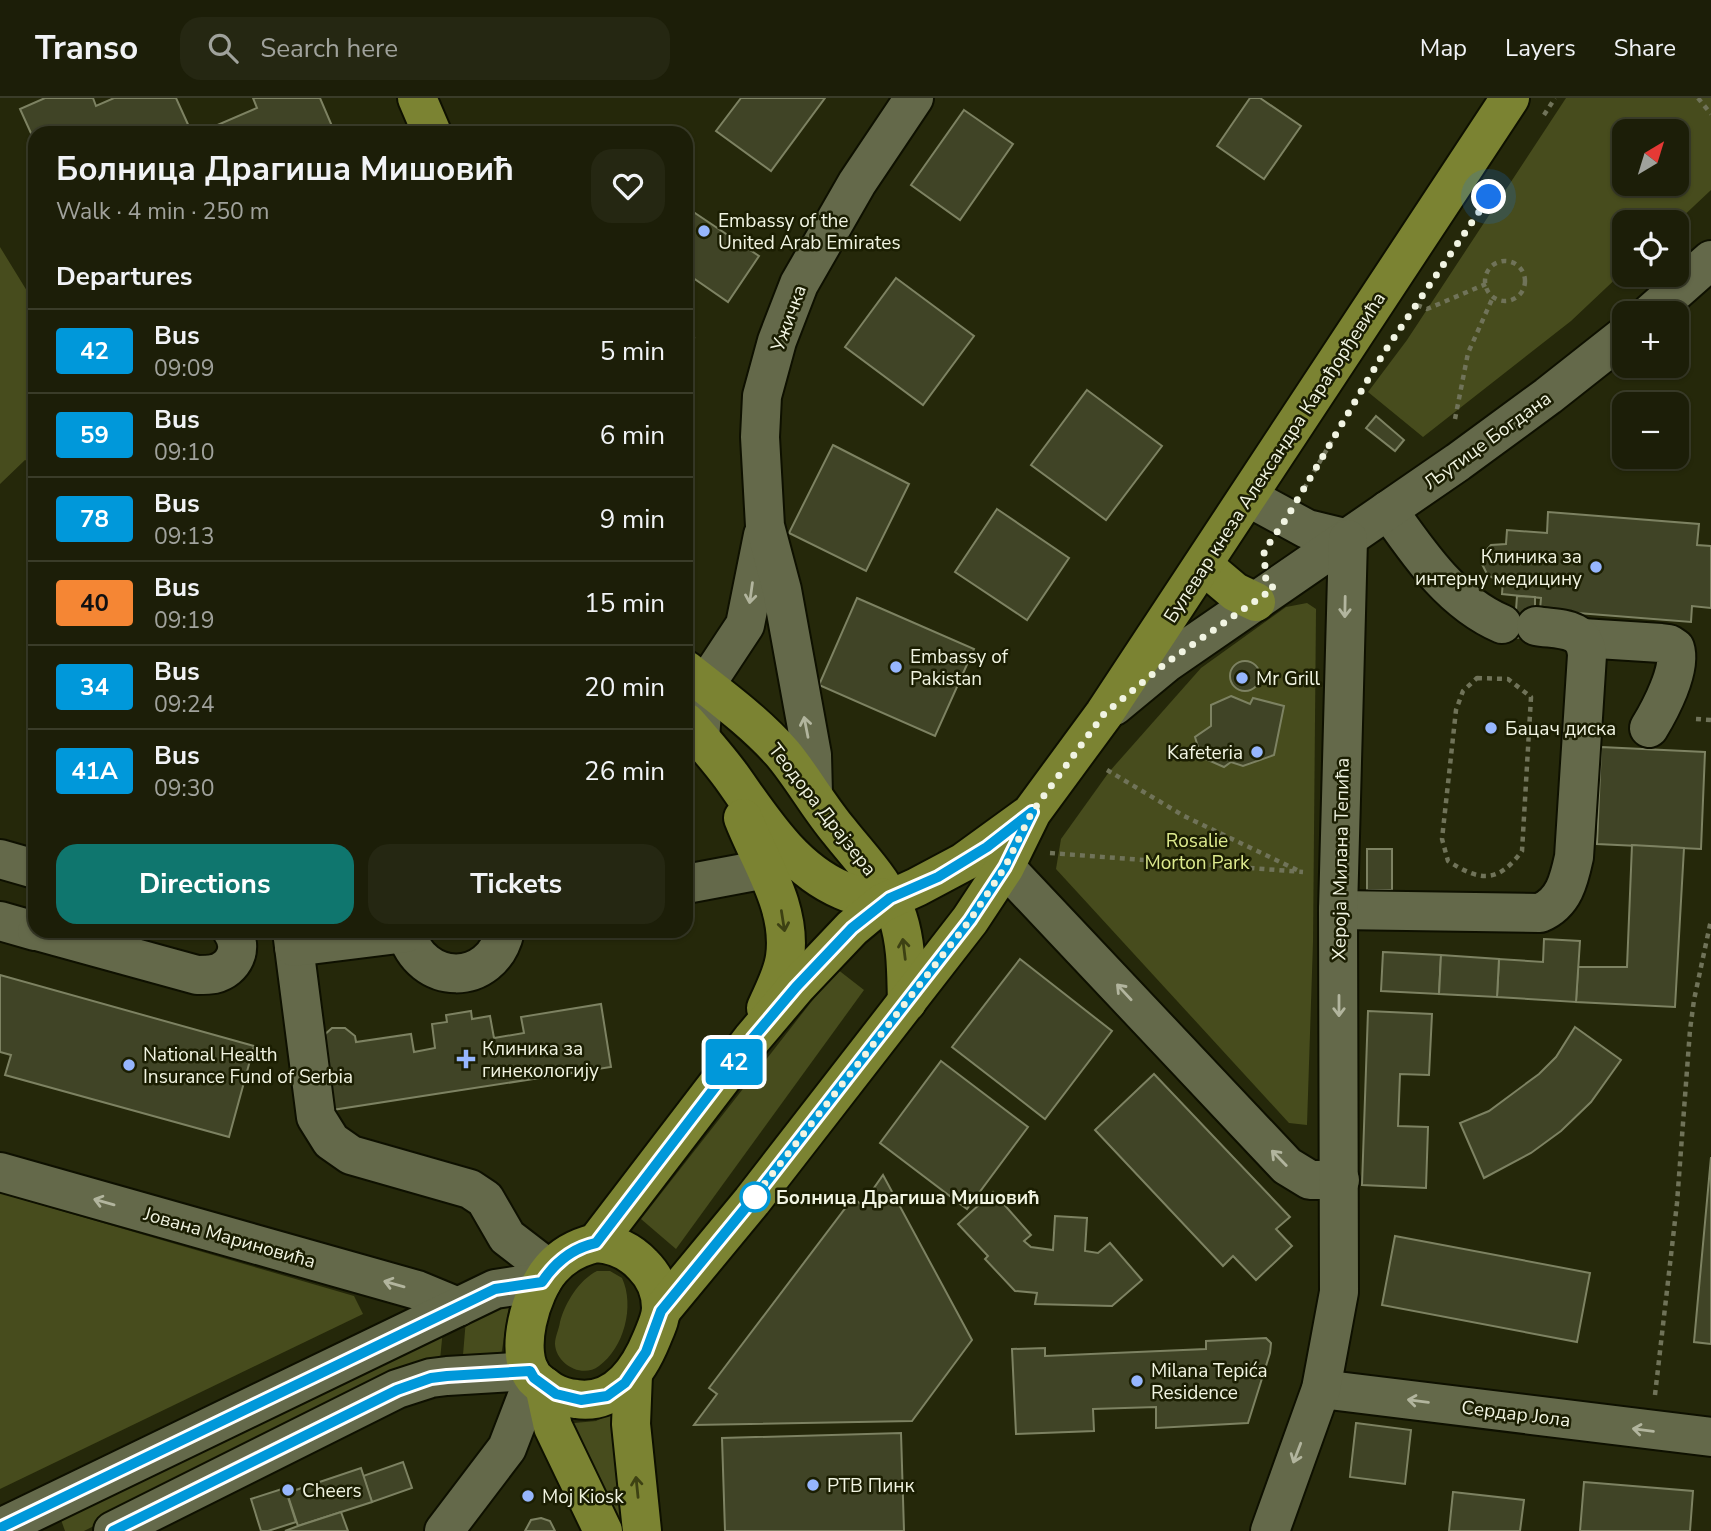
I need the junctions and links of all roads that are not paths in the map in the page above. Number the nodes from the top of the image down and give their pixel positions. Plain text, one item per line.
1 (417, 98) edge
2 (914, 98) edge
3 (1510, 98) edge
4 (429, 126) edge
5 (1711, 260) edge
6 (1664, 301) edge
7 (1612, 345) edge
8 (1248, 497) junction
9 (1388, 510) junction
10 (765, 526) junction
11 (1348, 539) junction
12 (1203, 565) junction
13 (1256, 601) junction
14 (1582, 638) junction
15 (696, 678) edge
16 (1104, 714) junction
17 (1649, 728) dead end
18 (693, 730) edge
19 (739, 788) junction
20 (813, 794) junction
21 (1032, 812) junction
22 (0, 859) edge
23 (28, 867) edge
24 (1005, 867) junction
25 (766, 869) junction
26 (693, 883) edge
27 (890, 898) junction
28 (1338, 910) junction
29 (0, 921) edge
30 (28, 929) edge
31 (62, 938) edge
32 (237, 938) edge
33 (408, 938) edge
34 (503, 938) edge
35 (293, 939) edge
36 (907, 1002) junction
37 (752, 1039) junction
38 (0, 1172) edge
39 (1340, 1180) junction
40 (596, 1243) junction
41 (546, 1276) junction
42 (458, 1307) junction
43 (661, 1311) junction
44 (633, 1374) junction
45 (536, 1378) junction
46 (1321, 1389) junction
47 (1711, 1437) edge
48 (0, 1528) edge
49 (113, 1531) edge
50 (444, 1531) edge
51 (603, 1531) edge
52 (642, 1531) edge
53 (1270, 1531) edge

1 - 4 main road
2 - 10 street, Ужичка
3 - 8 main road, Булевар кнеза Александра Карађорђевића
5 - 6 street
7 - 9 street, Љутице Богдана
8 - 11 street
8 - 12 main road, Булевар кнеза Александра Карађорђевића
9 - 11 street, Љутице Богдана
9 - 14 street
10 -> 15 street, Ужичка
20 -> 10 street, Ужичка
11 - 13 street, Љутице Богдана
11 -> 28 street, Хероја Милана Тепића
12 - 13 main road
12 - 16 main road, Булевар кнеза Александра Карађорђевића
13 - 16 street, Љутице Богдана
14 - 17 street
14 - 28 street
15 - 18 street, Ужичка
15 - 20 main road, Теодора Драјзера
16 - 21 main road, Булевар кнеза Александра Карађорђевића
18 - 19 main road, Теодора Драјзера
19 - 25 main road
19 - 27 main road, Теодора Драјзера
20 - 27 main road, Теодора Драјзера
21 - 24 main road, Булевар кнеза Александра Карађорђевића
21 - 27 main road, Булевар кнеза Александра Карађорђевића
22 - 23 street
24 - 36 main road, Булевар кнеза Александра Карађорђевића
39 -> 24 street
25 - 26 street
25 -> 37 main road
36 -> 27 main road, Теодора Драјзера
27 - 37 main road, Булевар кнеза Александра Карађорђевића
28 -> 39 street, Хероја Милана Тепића
29 - 30 street
31 - 32 street
33 - 34 street
35 - 41 street
36 - 43 main road, Булевар кнеза Александра Карађорђевића
37 - 40 main road, Булевар кнеза Александра Карађорђевића
42 -> 38 street, Јована Мариновића
39 - 46 street, Хероја Милана Тепића
40 - 41 main road
40 - 43 main road
41 - 42 street
41 - 45 main road
42 - 48 street
43 - 44 main road
44 - 45 main road
52 -> 44 main road
45 - 49 street
45 - 50 street
45 - 51 main road
47 -> 46 street, Сердар Јола
46 -> 53 street, Хероја Милана Тепића

